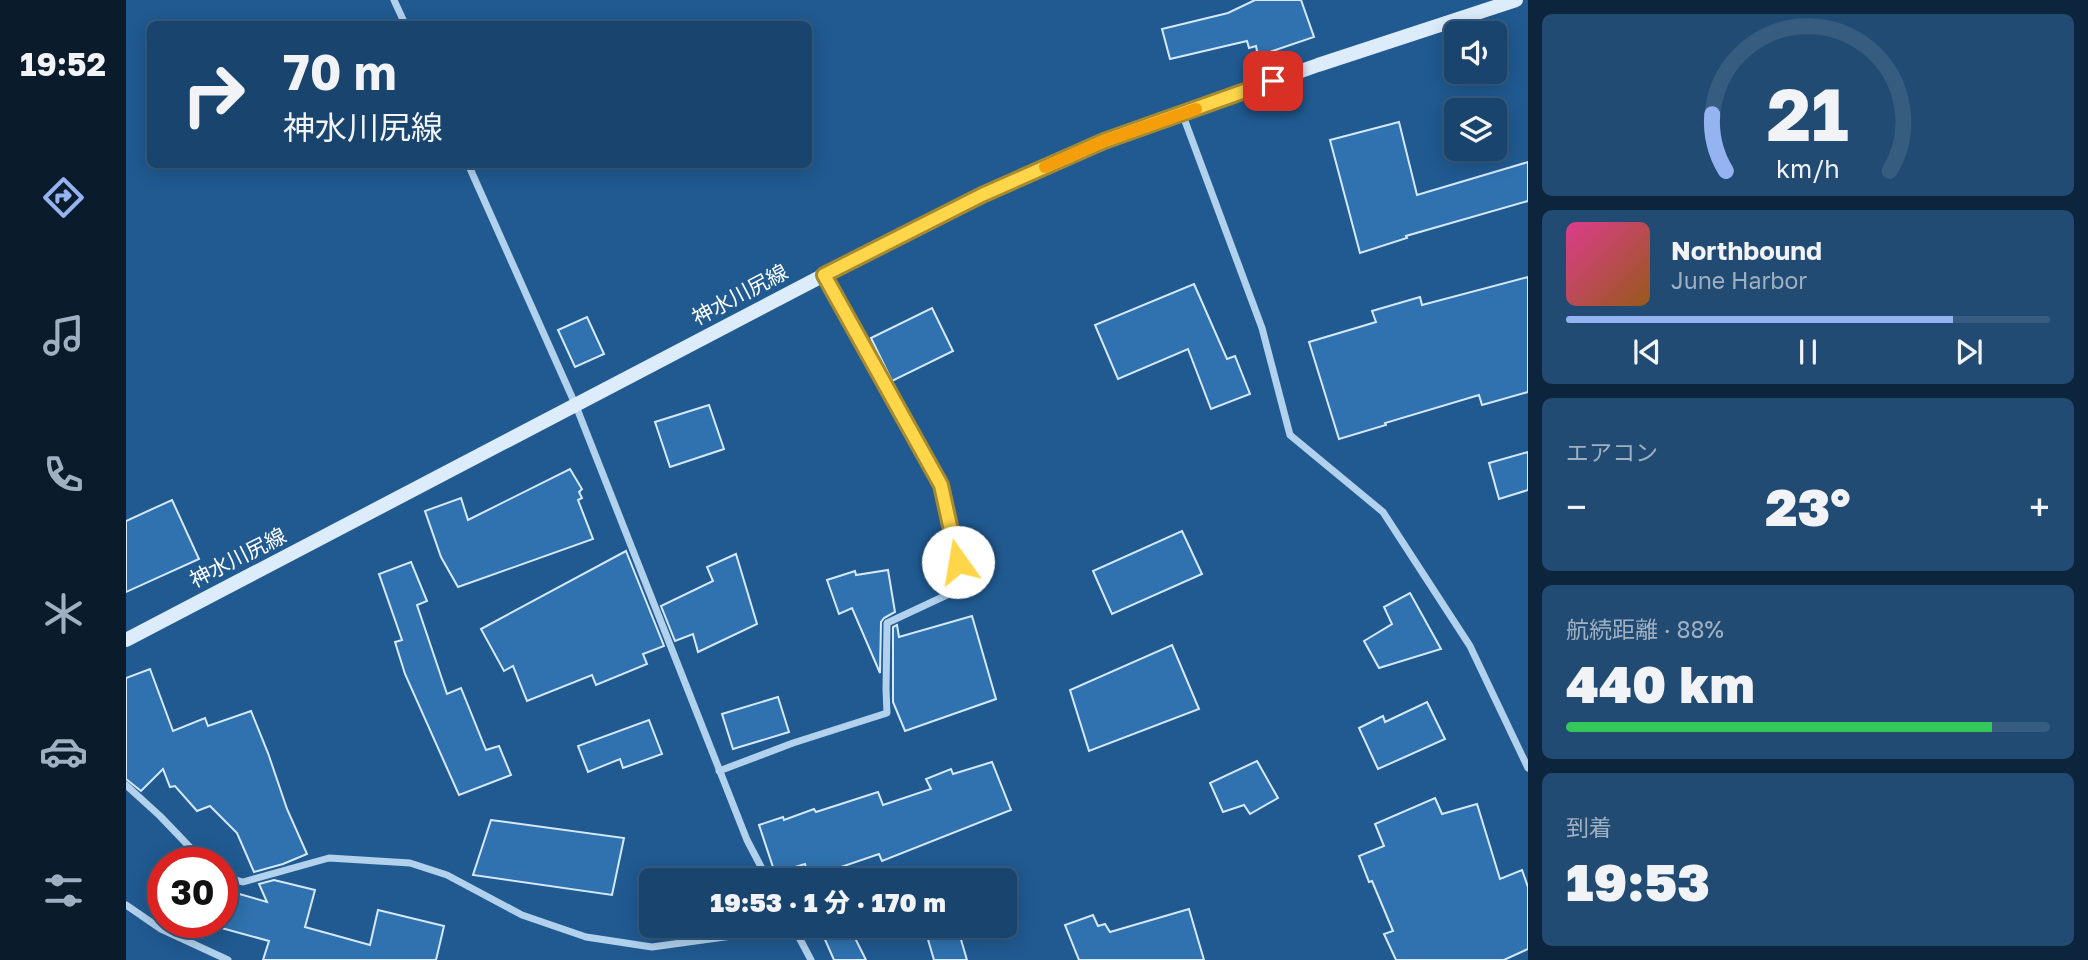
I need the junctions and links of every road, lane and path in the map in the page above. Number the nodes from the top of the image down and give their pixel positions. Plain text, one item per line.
1 (394, 0) edge
2 (1516, 0) edge
3 (404, 21) edge
4 (1182, 113) junction
5 (470, 168) edge
6 (824, 275) junction
7 (576, 406) junction
8 (126, 640) edge
9 (1528, 768) edge
10 (719, 771) junction
11 (126, 785) edge
12 (190, 847) edge
13 (762, 868) edge
14 (238, 881) edge
15 (126, 905) edge
16 (717, 938) edge
17 (799, 938) edge
18 (228, 960) edge
19 (811, 960) edge

1 - 3 street
2 - 4 main road, 神水川尻線
4 - 6 main road, 神水川尻線
4 - 9 street
5 - 7 street
6 - 7 main road, 神水川尻線
6 - 10 street
7 - 8 main road, 神水川尻線
7 - 10 street
10 - 13 street
11 - 12 street
14 - 16 street
15 - 18 street
17 - 19 street

